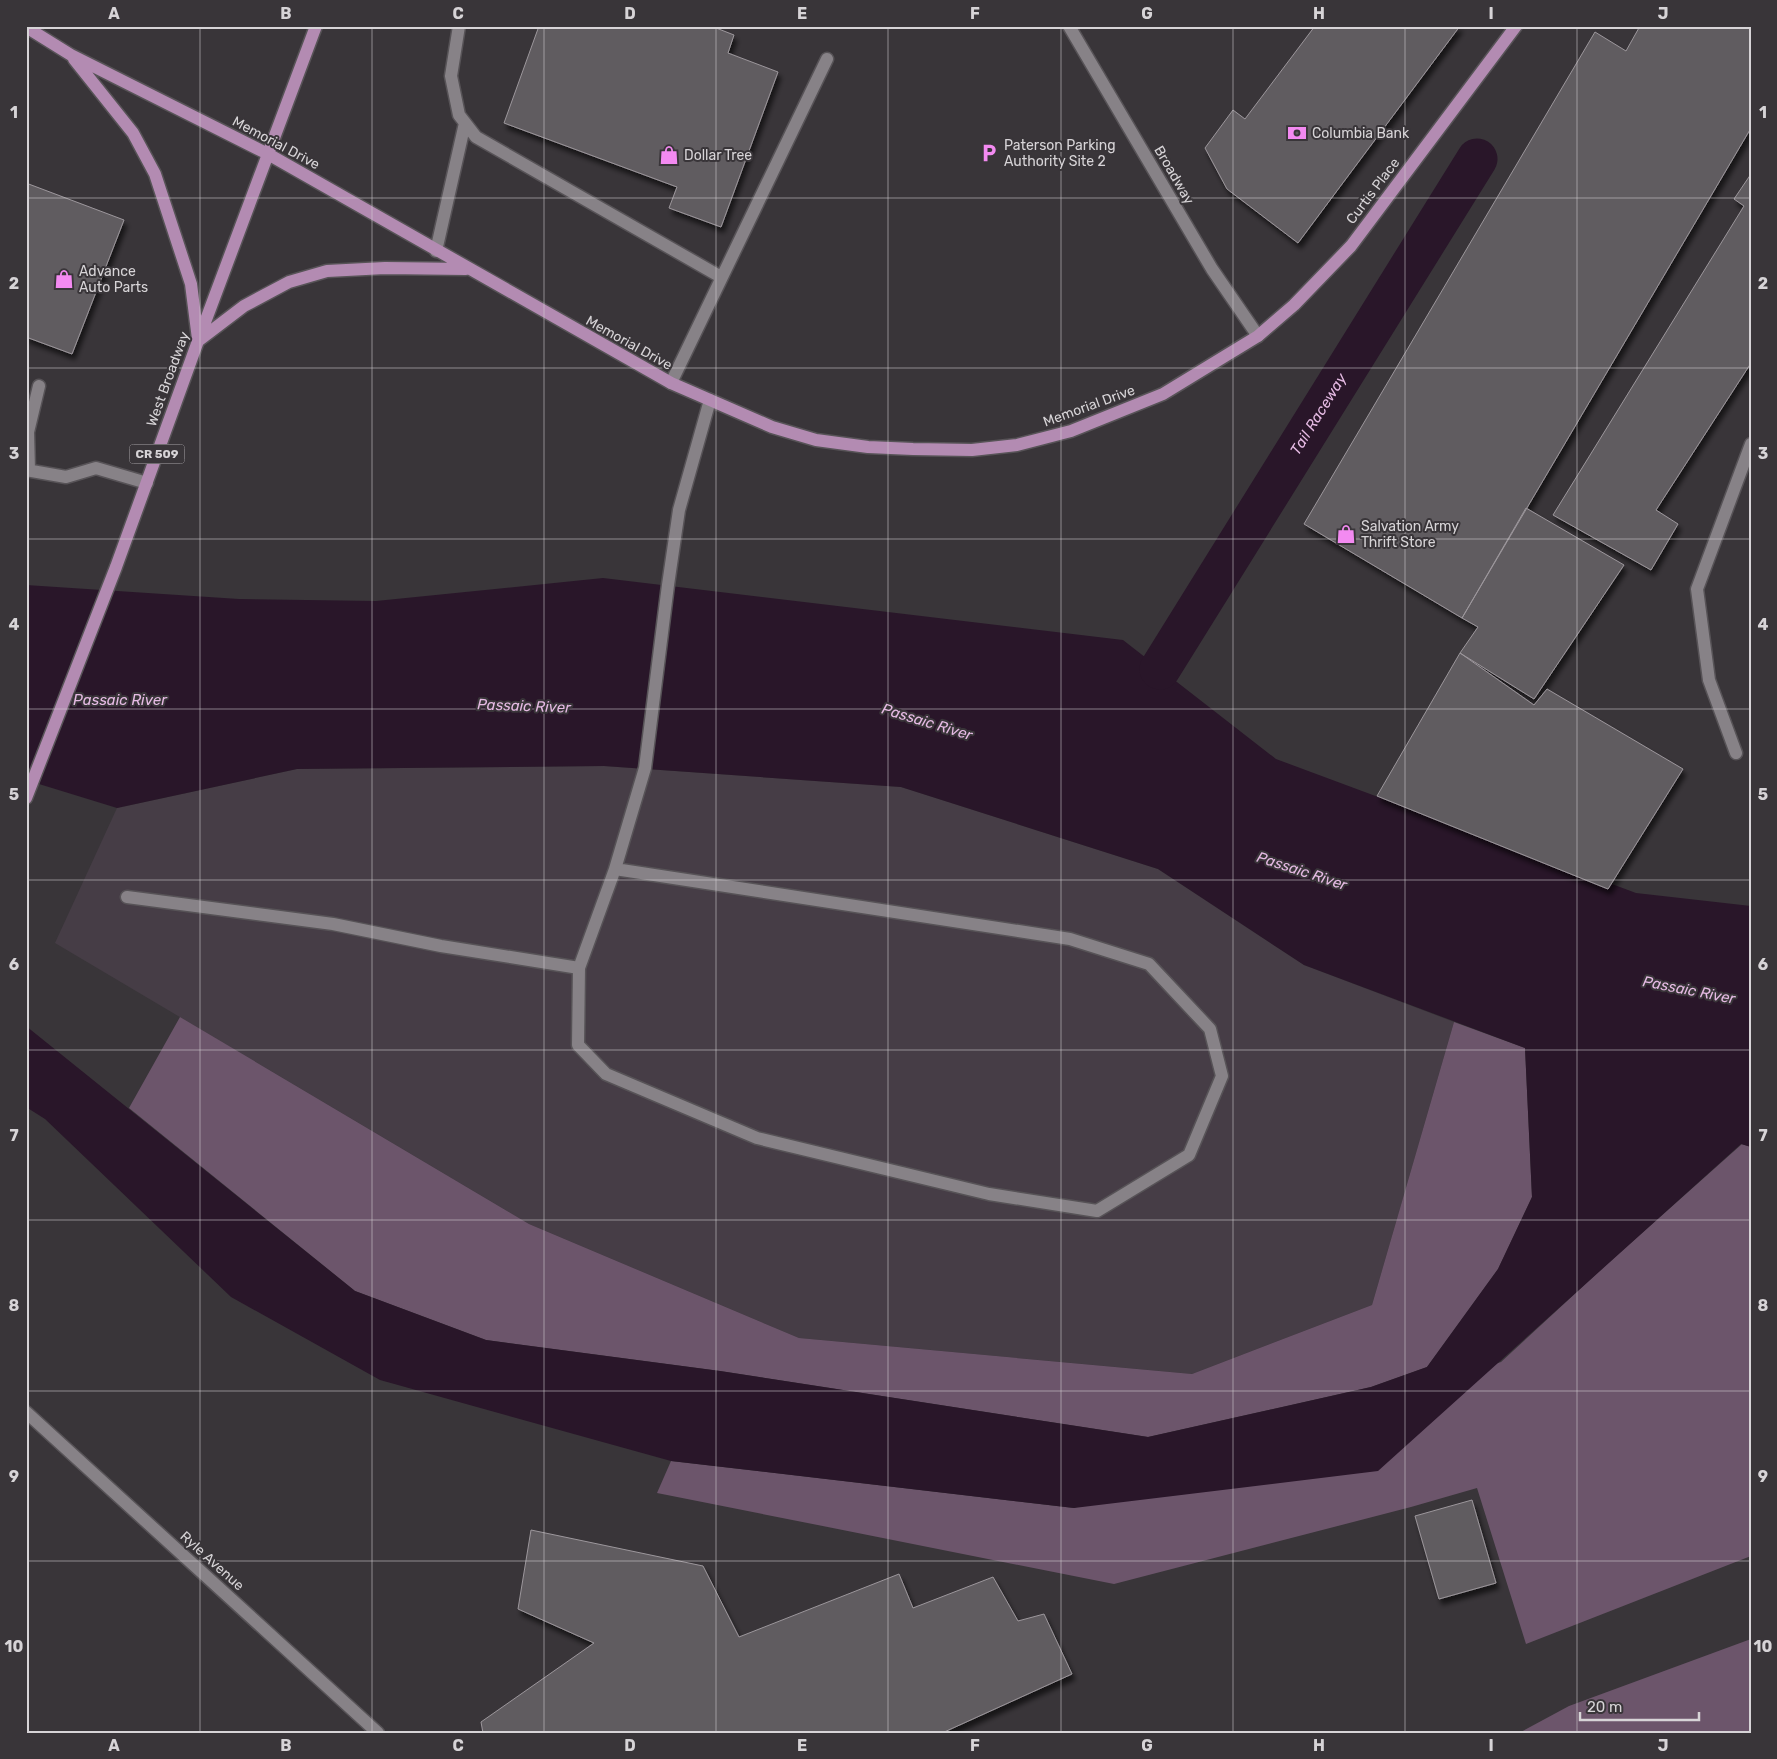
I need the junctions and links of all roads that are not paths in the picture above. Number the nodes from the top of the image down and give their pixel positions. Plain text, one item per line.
1 (316, 26) edge
2 (459, 26) edge
3 (1069, 26) edge
4 (1516, 26) edge
5 (26, 27) edge
6 (71, 55) junction
7 (827, 59) dead end
8 (466, 123) junction
9 (268, 154) junction
10 (436, 251) junction
11 (467, 269) junction
12 (721, 277) junction
13 (1258, 336) junction
14 (198, 341) junction
15 (671, 383) junction
16 (39, 386) dead end
17 (710, 400) junction
18 (1751, 444) edge
19 (28, 470) edge
20 (146, 483) junction
21 (1736, 753) dead end
22 (26, 798) edge
23 (615, 869) junction
24 (127, 897) dead end
25 (579, 968) junction
26 (26, 1412) edge
27 (378, 1733) edge

1 - 9 main road, West Broadway / CR 509
2 - 8 street
3 - 13 street, Broadway
4 - 13 main road, Curtis Place
5 - 6 main road, Memorial Drive
6 - 9 main road, Memorial Drive
6 - 14 main road
7 - 12 street
8 - 10 street
8 - 12 street
9 - 10 main road, Memorial Drive
9 - 14 main road, West Broadway / CR 509
10 - 11 main road, Memorial Drive
11 - 14 main road
11 - 15 main road, Memorial Drive
12 - 15 street
13 - 17 main road, Memorial Drive
14 - 20 main road, West Broadway / CR 509
15 - 17 main road, Memorial Drive
16 - 19 street
17 - 23 street
18 - 21 street
19 - 20 street
20 - 22 main road, West Broadway / CR 509
23 - 25 street
23 - 25 street
24 - 25 street
26 - 27 street, Ryle Avenue

